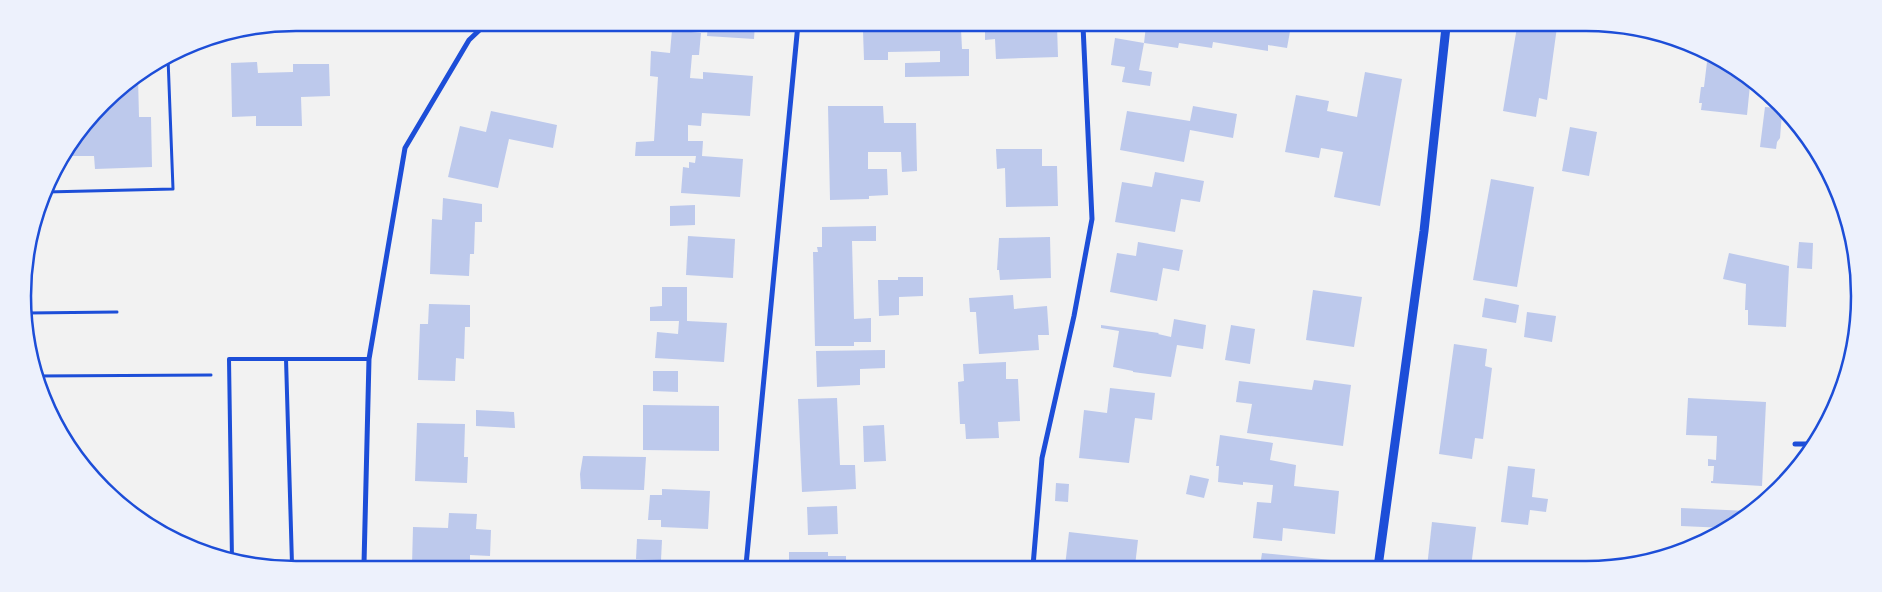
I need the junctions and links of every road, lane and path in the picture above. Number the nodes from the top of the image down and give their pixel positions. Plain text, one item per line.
1 (479, 31) edge
2 (797, 31) edge
3 (1083, 31) edge
4 (1446, 31) edge
5 (168, 65) edge
6 (53, 192) edge
7 (32, 312) edge
8 (117, 312) dead end
9 (286, 359) junction
10 (370, 359) junction
11 (229, 375) junction
12 (43, 376) edge
13 (1795, 444) dead end
14 (1805, 444) edge
15 (232, 553) edge
16 (292, 561) edge
17 (364, 561) edge
18 (746, 561) edge
19 (1033, 561) edge
20 (1379, 561) edge

1 - 10 street
2 - 18 street
3 - 19 street
4 - 20 street
5 - 6 path
7 - 8 path
9 - 10 lane
9 - 11 lane
9 - 16 lane
10 - 17 street
11 - 12 path
11 - 15 lane
13 - 14 street

